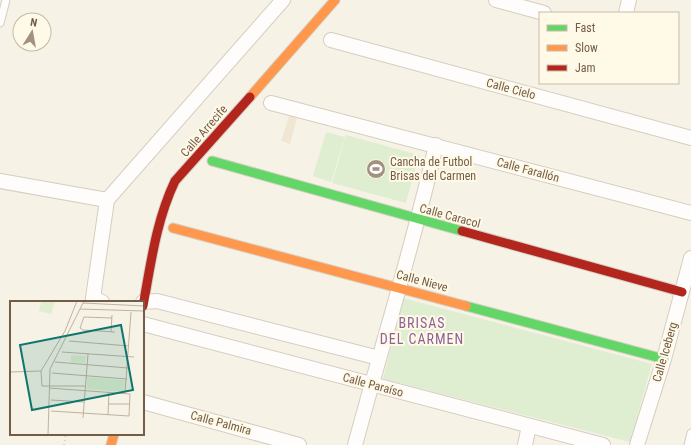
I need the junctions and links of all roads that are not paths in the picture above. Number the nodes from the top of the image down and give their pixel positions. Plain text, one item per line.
1 (6, 0) edge
2 (283, 0) edge
3 (335, 0) edge
4 (496, 0) edge
5 (629, 0) edge
6 (540, 12) edge
7 (626, 12) edge
8 (0, 23) edge
9 (331, 40) dead end
10 (271, 103) dead end
11 (691, 138) edge
12 (436, 145) junction
13 (212, 161) dead end
14 (0, 181) edge
15 (107, 200) junction
16 (691, 214) edge
17 (419, 219) junction
18 (173, 228) dead end
19 (691, 258) edge
20 (398, 287) junction
21 (682, 292) junction
22 (100, 301) edge
23 (143, 301) edge
24 (144, 303) edge
25 (144, 324) edge
26 (379, 358) junction
27 (664, 359) junction
28 (372, 384) junction
29 (144, 402) edge
30 (529, 426) junction
31 (691, 433) edge
32 (114, 435) edge
33 (111, 445) edge
34 (299, 445) edge
35 (355, 445) edge
36 (524, 445) edge
37 (603, 445) edge
38 (637, 445) edge
39 (688, 445) edge

1 - 8 lane
2 - 15 street
3 - 23 street, Calle Arrecife
4 - 6 street
5 - 7 street
9 - 11 street, Calle Cielo
10 - 12 street, Calle Farallón
12 - 16 street, Calle Farallón
12 - 17 street
13 - 17 street, Calle Caracol
14 - 15 street
15 - 22 street
17 - 20 street
17 - 21 street, Calle Caracol
18 - 20 street, Calle Nieve
19 - 21 street, Calle Iceberg
20 - 26 street
20 - 27 street, Calle Nieve
21 - 27 street, Calle Iceberg
24 - 26 street
25 - 28 street, Calle Paraíso
26 - 28 street
27 - 38 street, Calle Iceberg
28 - 30 street, Calle Paraíso
28 - 35 street
29 - 34 street, Calle Palmira
30 - 36 street
30 - 37 street, Calle Paraíso
31 - 39 lane
32 - 33 street

